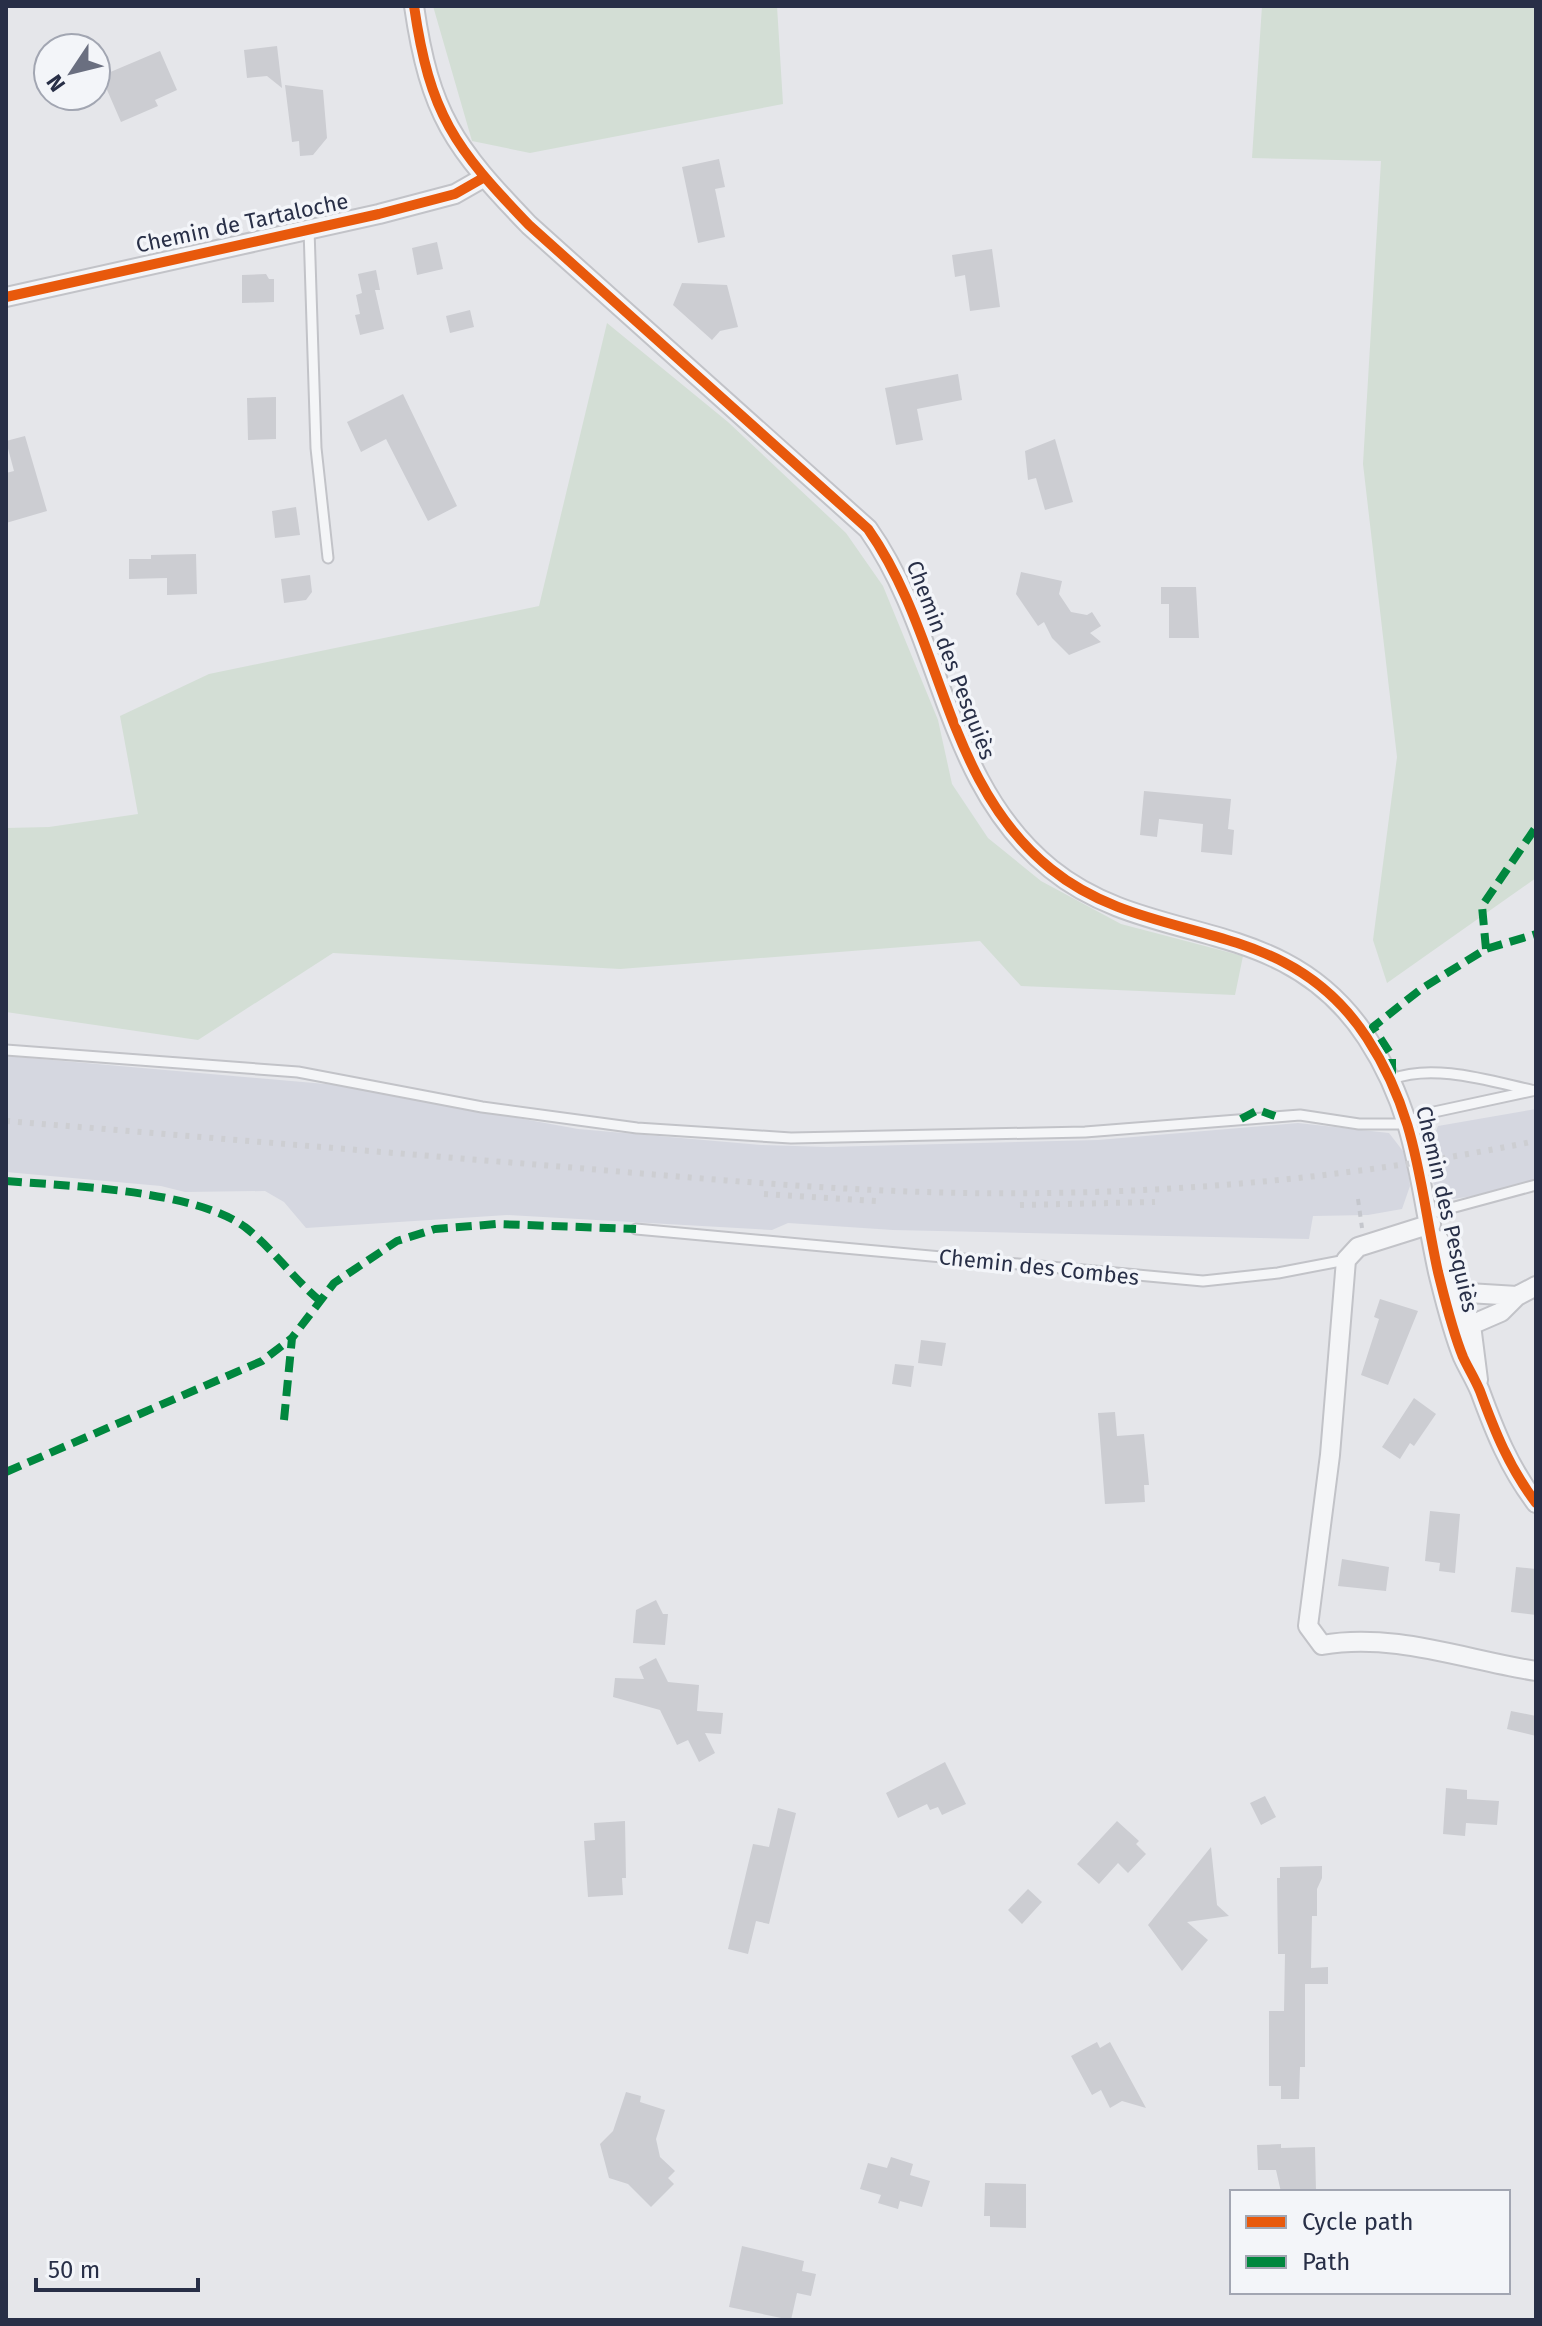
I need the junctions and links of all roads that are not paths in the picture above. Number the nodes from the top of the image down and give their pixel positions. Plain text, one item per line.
1 (414, 6) edge
2 (483, 178) junction
3 (309, 229) junction
4 (6, 297) edge
5 (328, 558) dead end
6 (6, 1050) edge
7 (1392, 1079) junction
8 (1535, 1090) edge
9 (1409, 1122) junction
10 (1536, 1185) edge
11 (1430, 1219) junction
12 (636, 1229) dead end
13 (1346, 1260) junction
14 (1536, 1286) edge
15 (1462, 1296) junction
16 (1517, 1296) junction
17 (1450, 1316) junction
18 (1471, 1325) junction
19 (1478, 1387) junction
20 (1536, 1503) edge
21 (1536, 1671) edge

1 - 2 street, Chemin des Pesquiès
2 - 3 street, Chemin de Tartaloche
2 - 7 street, Chemin des Pesquiès
3 - 4 street, Chemin de Tartaloche
3 - 5 lane
6 - 9 lane
7 - 8 lane
7 - 9 street, Chemin des Pesquiès
8 - 9 lane
9 - 11 street, Chemin des Pesquiès
10 - 11 lane
11 - 13 street, Chemin des Combes
11 - 15 street, Chemin des Pesquiès
11 - 17 street, Chemin des Pesquiès
12 - 13 lane, Chemin des Combes
13 - 21 street
14 - 16 street
15 - 16 street
15 - 17 street
15 - 18 street, Chemin des Pesquiès
16 - 18 street
17 - 18 street
17 - 19 street, Chemin des Pesquiès
18 - 19 street, Chemin des Pesquiès
19 - 20 street, Chemin des Pesquiès

